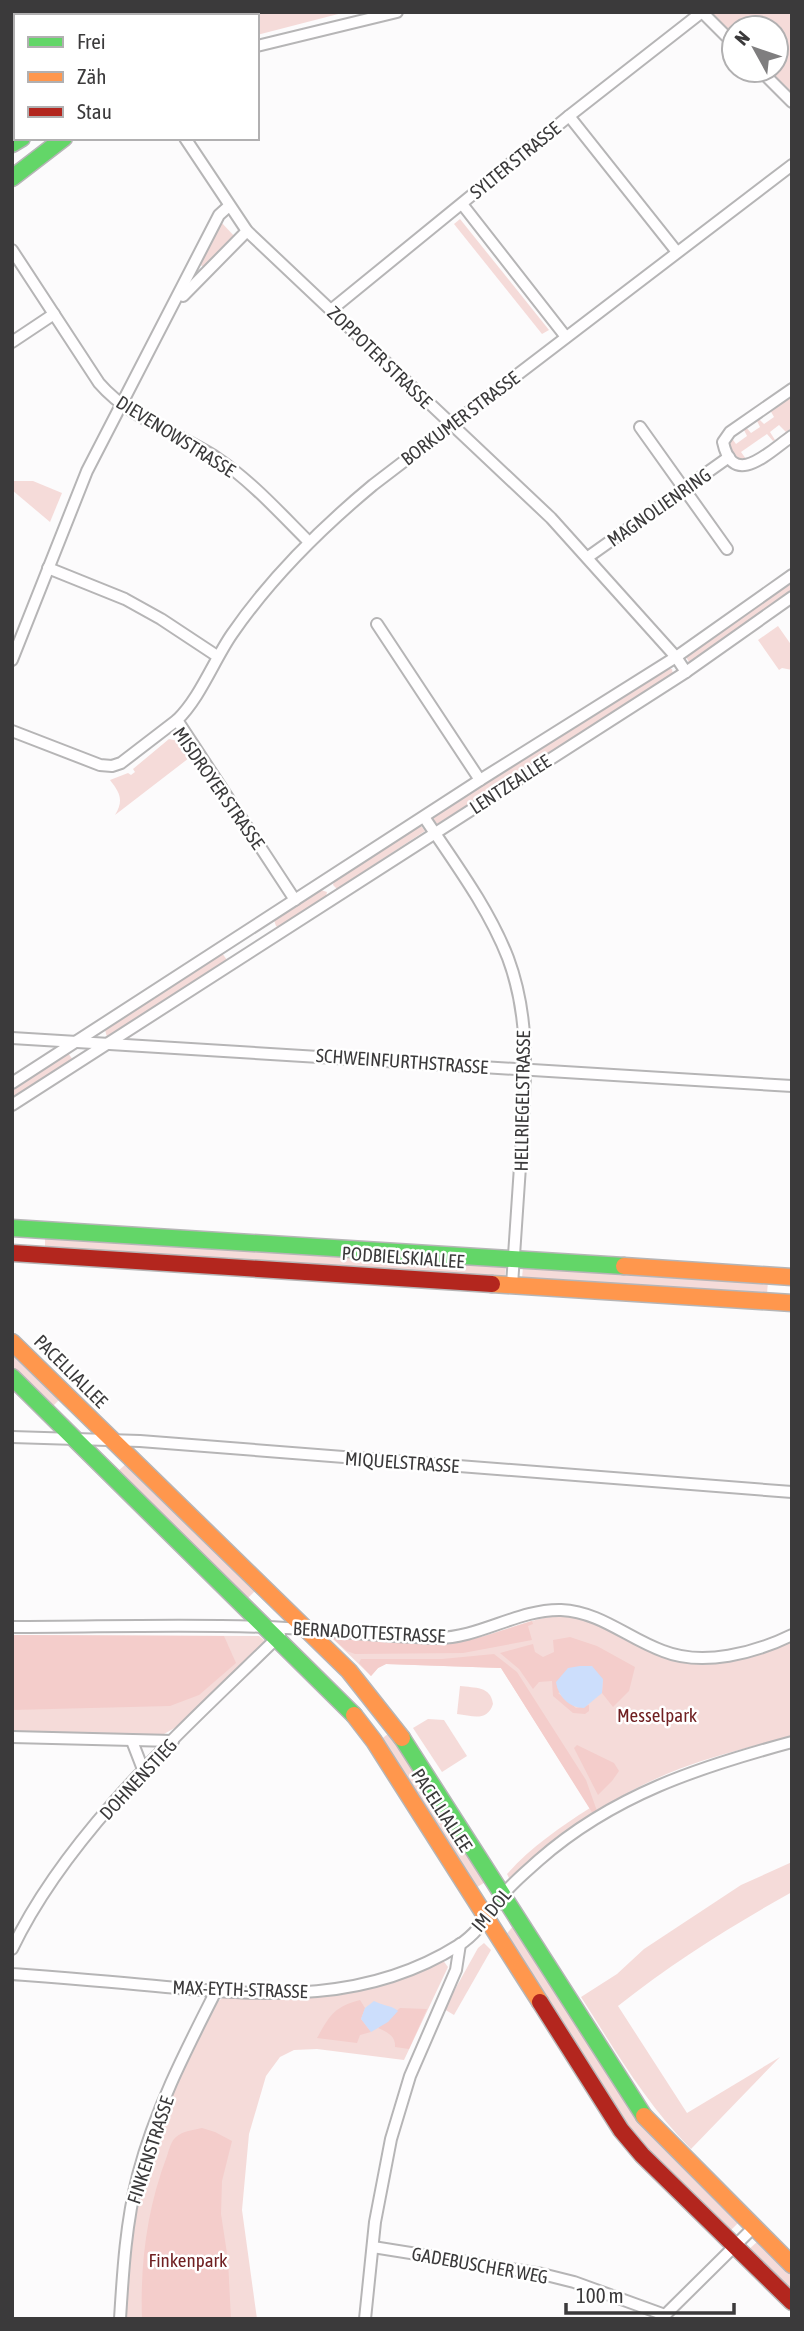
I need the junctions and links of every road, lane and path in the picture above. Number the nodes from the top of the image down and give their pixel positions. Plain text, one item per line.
1 (397, 12) edge
2 (702, 12) edge
3 (720, 30) edge
4 (259, 46) edge
5 (774, 84) edge
6 (792, 102) edge
7 (569, 116) junction
8 (57, 140) edge
9 (186, 140) edge
10 (792, 165) edge
11 (12, 178) edge
12 (461, 204) junction
13 (229, 206) junction
14 (247, 231) junction
15 (12, 250) edge
16 (677, 252) junction
17 (176, 302) junction
18 (331, 310) junction
19 (54, 314) junction
20 (566, 337) junction
21 (12, 342) edge
22 (792, 389) edge
23 (122, 405) junction
24 (451, 425) junction
25 (640, 427) dead end
26 (792, 436) edge
27 (729, 457) junction
28 (685, 489) junction
29 (308, 541) junction
30 (727, 549) dead end
31 (588, 557) junction
32 (48, 568) junction
33 (792, 575) edge
34 (792, 597) edge
35 (377, 624) dead end
36 (217, 656) junction
37 (676, 657) junction
38 (12, 660) edge
39 (686, 672) junction
40 (177, 720) junction
41 (12, 731) edge
42 (480, 780) junction
43 (424, 817) junction
44 (434, 832) junction
45 (326, 880) junction
46 (336, 897) junction
47 (295, 900) junction
48 (265, 920) junction
49 (275, 935) junction
50 (12, 1038) edge
51 (76, 1042) junction
52 (108, 1042) junction
53 (526, 1070) junction
54 (12, 1083) edge
55 (792, 1086) edge
56 (12, 1105) edge
57 (12, 1228) edge
58 (38, 1230) junction
59 (12, 1253) edge
60 (36, 1255) junction
61 (514, 1260) junction
62 (784, 1276) edge
63 (512, 1285) junction
64 (774, 1301) junction
65 (792, 1303) edge
66 (12, 1342) edge
67 (12, 1377) edge
68 (12, 1437) edge
69 (74, 1438) junction
70 (111, 1439) junction
71 (792, 1492) edge
72 (12, 1627) edge
73 (306, 1629) junction
74 (277, 1631) junction
75 (792, 1635) edge
76 (375, 1699) junction
77 (355, 1716) junction
78 (393, 1724) junction
79 (12, 1737) edge
80 (132, 1741) junction
81 (173, 1741) junction
82 (374, 1741) junction
83 (792, 1742) edge
84 (144, 1772) junction
85 (503, 1896) junction
86 (486, 1917) junction
87 (460, 1944) junction
88 (12, 1949) edge
89 (12, 1974) edge
90 (216, 1991) junction
91 (754, 2227) junction
92 (735, 2245) junction
93 (373, 2247) junction
94 (792, 2265) edge
95 (792, 2302) edge
96 (663, 2317) edge
97 (120, 2319) edge
98 (365, 2319) edge

1 - 4 street
2 - 3 street
2 - 7 street, SYLTER STRASSE
5 - 6 street
7 - 12 street, SYLTER STRASSE
7 - 16 street
8 - 11 street
9 - 13 street, ZOPPOTER STRASSE
10 - 16 street, BORKUMER STRASSE
12 - 18 street, SYLTER STRASSE
12 - 20 street
13 - 14 street, ZOPPOTER STRASSE
13 - 17 street
14 - 17 street
14 - 18 street, ZOPPOTER STRASSE
15 - 19 street, DIEVENOWSTRASSE
16 - 20 street, BORKUMER STRASSE
17 - 23 street
18 - 24 street, ZOPPOTER STRASSE
19 - 21 street
19 - 23 street, DIEVENOWSTRASSE
20 - 24 street, BORKUMER STRASSE
22 - 27 street, MAGNOLIENRING
23 - 29 street, DIEVENOWSTRASSE
23 - 32 street
24 - 29 street, BORKUMER STRASSE
24 - 31 street, ZOPPOTER STRASSE
25 - 28 street
26 - 27 street, MAGNOLIENRING
27 - 28 street, MAGNOLIENRING
28 - 30 street
28 - 31 street, MAGNOLIENRING
29 - 36 street, BORKUMER STRASSE
31 - 37 street, ZOPPOTER STRASSE
32 - 36 street
32 - 38 street
33 - 37 street, LENTZEALLEE
34 - 39 street, LENTZEALLEE
35 - 42 street
36 - 40 street, BORKUMER STRASSE
37 - 39 street
37 - 42 street, LENTZEALLEE
39 - 44 street, LENTZEALLEE
40 - 41 street, MISDROYER STRASSE
40 - 47 street, MISDROYER STRASSE
42 - 43 street, LENTZEALLEE
43 - 44 street, HELLRIEGELSTRASSE
43 - 45 street, LENTZEALLEE
44 - 46 street, LENTZEALLEE
44 - 53 street, HELLRIEGELSTRASSE
45 - 46 street
45 - 47 street, LENTZEALLEE
46 - 49 street, LENTZEALLEE
47 - 48 street, LENTZEALLEE
48 - 49 street
48 - 51 street, LENTZEALLEE
49 - 52 street, LENTZEALLEE
50 - 51 street, SCHWEINFURTHSTRASSE
51 - 52 street, SCHWEINFURTHSTRASSE
51 - 54 street, LENTZEALLEE
52 - 53 street, SCHWEINFURTHSTRASSE
52 - 56 street, LENTZEALLEE
53 - 55 street, SCHWEINFURTHSTRASSE
53 - 61 street, HELLRIEGELSTRASSE
57 - 58 street, PODBIELSKIALLEE
58 - 60 street
58 - 61 street, PODBIELSKIALLEE
59 - 60 street, PODBIELSKIALLEE
60 - 63 street, PODBIELSKIALLEE
61 - 62 street, PODBIELSKIALLEE
61 - 63 street, HELLRIEGELSTRASSE
62 - 64 street
63 - 64 street, PODBIELSKIALLEE
64 - 65 street, PODBIELSKIALLEE
66 - 70 street, PACELLIALLEE
67 - 69 street, PACELLIALLEE
68 - 69 street, MIQUELSTRASSE
69 - 70 street, MIQUELSTRASSE
69 - 74 street, PACELLIALLEE
70 - 71 street, MIQUELSTRASSE
70 - 73 street, PACELLIALLEE
72 - 74 street, BERNADOTTESTRASSE
73 - 74 street, BERNADOTTESTRASSE
73 - 75 street, BERNADOTTESTRASSE
73 - 76 street, PACELLIALLEE
74 - 77 street, PACELLIALLEE
74 - 81 street, DOHNENSTIEG
76 - 77 street
76 - 78 street, PACELLIALLEE
77 - 82 street, PACELLIALLEE
78 - 82 street
78 - 85 street, PACELLIALLEE
79 - 80 street
80 - 81 street
80 - 84 street
81 - 84 street, DOHNENSTIEG
82 - 86 street, PACELLIALLEE
83 - 85 street, IM DOL
84 - 88 street, DOHNENSTIEG
85 - 86 street, IM DOL
85 - 91 street, PACELLIALLEE
86 - 87 street, IM DOL
86 - 92 street, PACELLIALLEE
87 - 90 street, MAX-EYTH-STRASSE
87 - 93 street, IM DOL
89 - 90 street, MAX-EYTH-STRASSE
90 - 97 street, FINKENSTRASSE
91 - 92 street
91 - 94 street, PACELLIALLEE
92 - 95 street, PACELLIALLEE
92 - 96 street
93 - 96 street, GADEBUSCHER WEG
93 - 98 street, IM DOL

